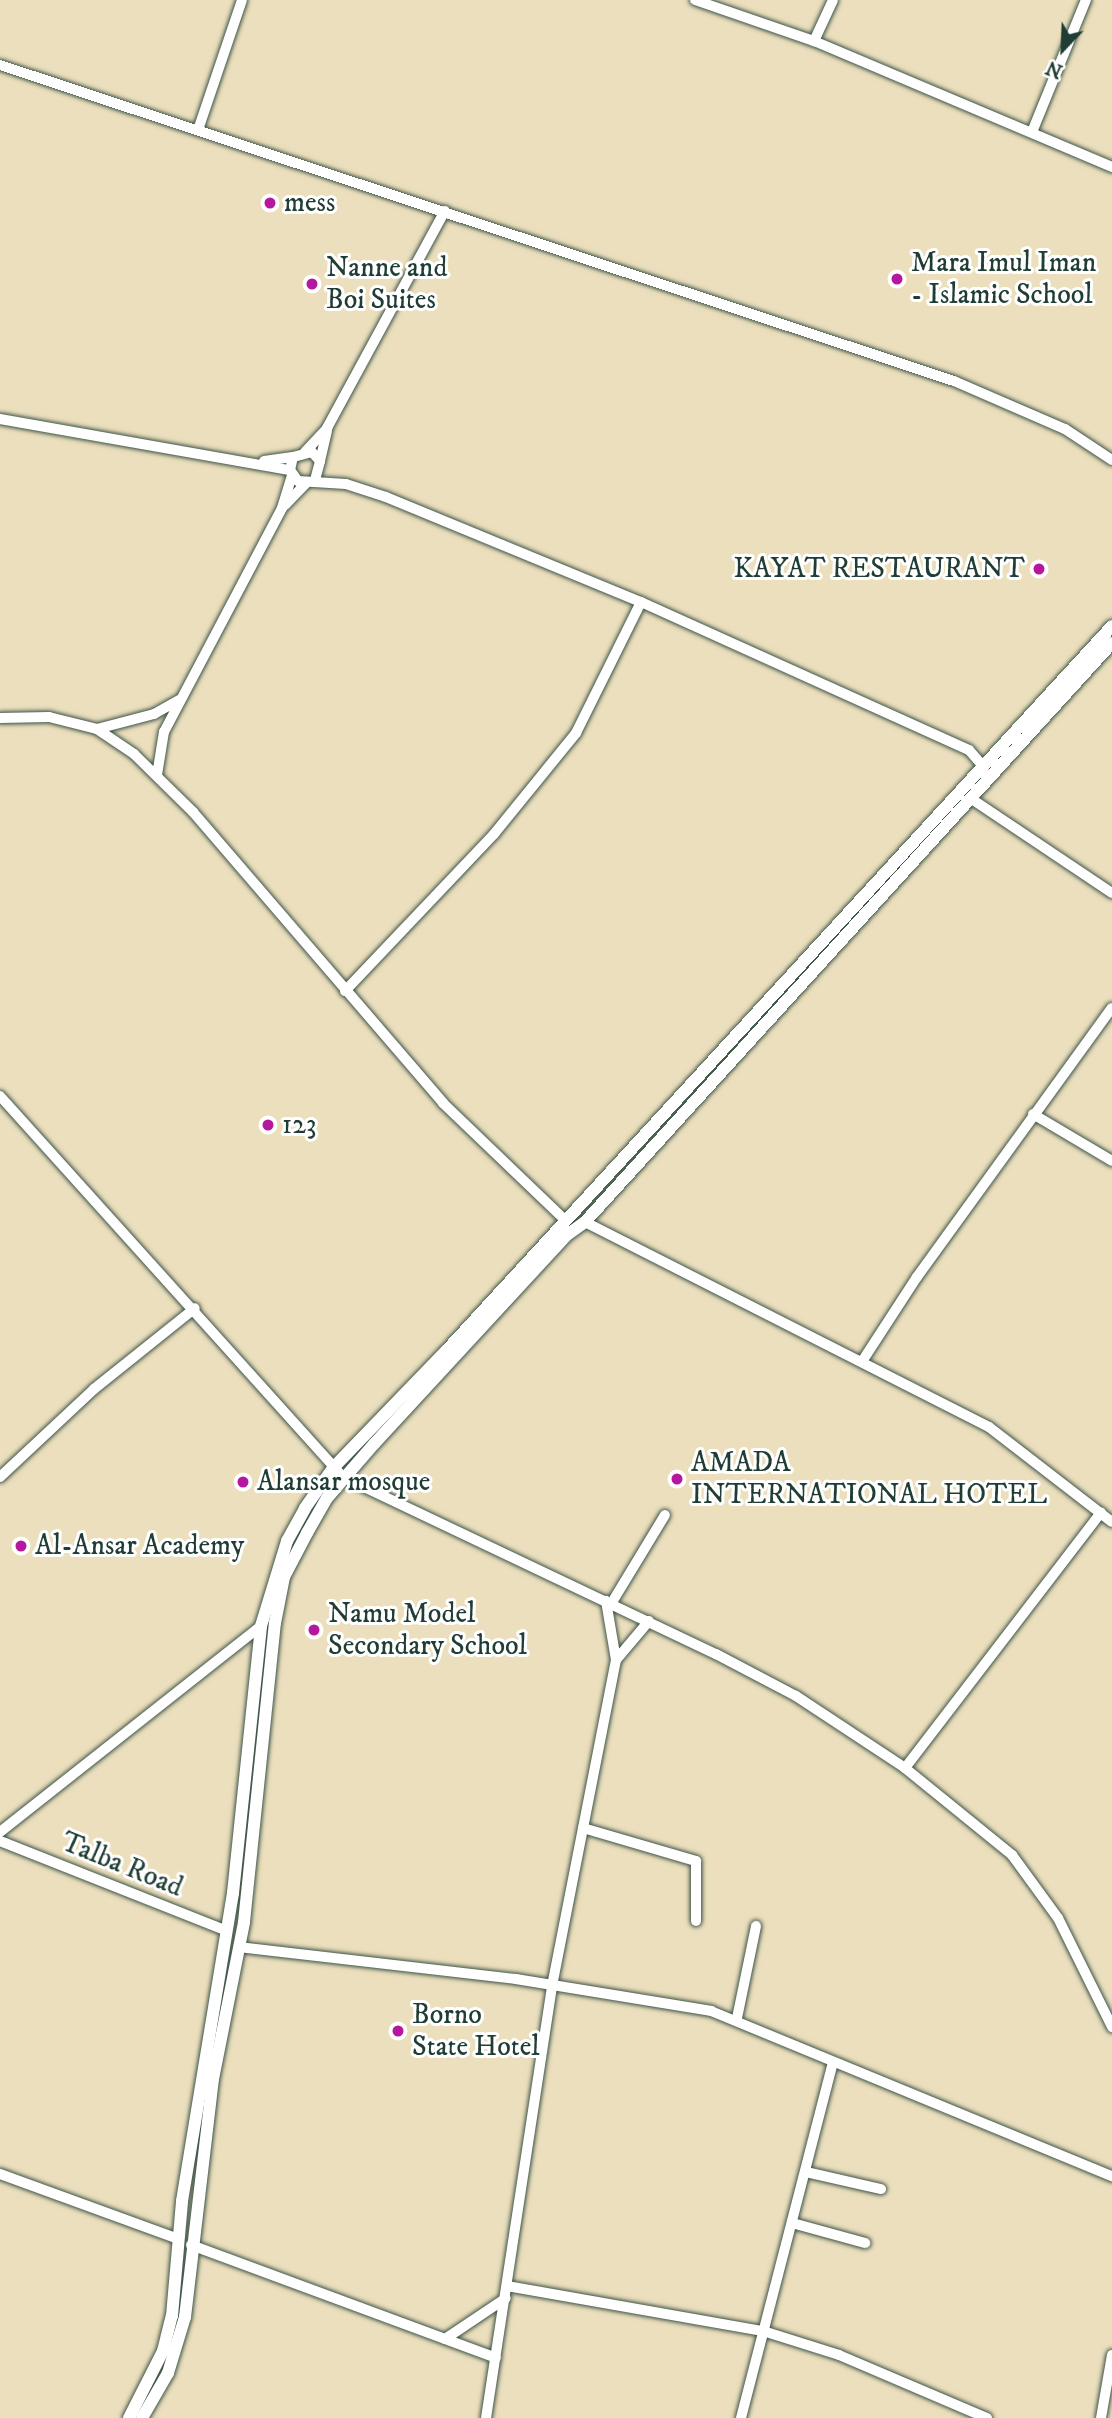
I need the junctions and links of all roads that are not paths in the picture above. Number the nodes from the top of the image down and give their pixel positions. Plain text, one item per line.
1 (242, 0) edge
2 (695, 0) edge
3 (833, 0) edge
4 (1086, 0) edge
5 (814, 41) junction
6 (0, 65) edge
7 (198, 130) junction
8 (1032, 132) junction
9 (1112, 167) edge
10 (445, 211) junction
11 (0, 419) edge
12 (327, 428) junction
13 (305, 452) junction
14 (293, 457) junction
15 (1112, 460) edge
16 (260, 461) junction
17 (320, 464) junction
18 (291, 472) junction
19 (311, 481) junction
20 (346, 484) junction
21 (282, 508) junction
22 (641, 602) junction
23 (1112, 626) edge
24 (1112, 643) edge
25 (179, 700) junction
26 (0, 718) edge
27 (97, 729) junction
28 (985, 766) junction
29 (157, 775) junction
30 (970, 798) junction
31 (1112, 893) edge
32 (345, 990) junction
33 (1112, 1008) edge
34 (0, 1096) edge
35 (1033, 1114) junction
36 (1112, 1161) edge
37 (564, 1219) junction
38 (585, 1222) junction
39 (195, 1308) junction
40 (863, 1360) junction
41 (338, 1473) junction
42 (0, 1477) edge
43 (1101, 1513) junction
44 (665, 1515) dead end
45 (1112, 1522) edge
46 (609, 1603) junction
47 (649, 1621) junction
48 (261, 1626) junction
49 (616, 1660) junction
50 (905, 1768) junction
51 (583, 1828) junction
52 (0, 1832) edge
53 (0, 1841) edge
54 (696, 1921) dead end
55 (756, 1926) dead end
56 (227, 1931) junction
57 (239, 1947) junction
58 (552, 1986) junction
59 (737, 2018) junction
60 (1112, 2026) edge
61 (833, 2063) junction
62 (806, 2172) junction
63 (0, 2174) edge
64 (1112, 2176) edge
65 (881, 2189) dead end
66 (792, 2223) junction
67 (185, 2242) junction
68 (865, 2243) dead end
69 (508, 2286) junction
70 (506, 2298) junction
71 (763, 2331) junction
72 (445, 2339) junction
73 (1112, 2356) edge
74 (496, 2358) junction
75 (1105, 2414) edge
76 (129, 2418) edge
77 (142, 2418) edge
78 (486, 2418) edge
79 (741, 2418) edge
80 (988, 2418) edge

1 - 7 street
2 - 5 street
3 - 5 street
4 - 8 street
5 - 8 street
6 - 7 street
7 - 10 street
8 - 9 street
10 - 12 street
10 - 15 street
11 - 16 street
12 - 13 street
12 - 17 street
13 - 14 street
13 - 17 street
14 - 16 street
14 - 18 street
16 - 18 street
17 - 19 street
17 - 20 street
18 - 19 street
18 - 21 street
19 - 20 street
19 - 21 street
20 - 22 street
21 - 25 street
22 - 28 street
22 - 32 street
23 - 28 main road
24 - 30 main road
25 - 27 street
25 - 29 street
26 - 27 street
27 - 29 street
28 - 37 main road
29 - 32 street
30 - 31 street
30 - 38 main road
32 - 37 street
33 - 35 street
34 - 39 street
35 - 36 street
35 - 40 street
37 - 41 main road
38 - 40 street
38 - 41 main road
39 - 41 street
39 - 42 street
40 - 43 street
41 - 46 street
41 - 48 main road
41 - 57 main road
43 - 45 street
43 - 50 street
44 - 46 street
46 - 47 street
46 - 49 street
47 - 49 street
47 - 50 street
48 - 52 street
48 - 56 main road
49 - 51 street
50 - 60 street
51 - 54 street
51 - 58 street
53 - 56 street, Talba Road
55 - 59 street
56 - 67 main road
57 - 58 street
57 - 67 main road
58 - 59 street
58 - 69 street
59 - 61 street
61 - 62 street
61 - 64 street
62 - 65 street
62 - 66 street
63 - 67 street
66 - 68 street
66 - 71 street
67 - 72 street
67 - 76 main road
67 - 77 main road
69 - 70 street
69 - 71 street
70 - 72 street
70 - 74 street
71 - 79 street
71 - 80 street
72 - 74 street
73 - 75 street
74 - 78 street

